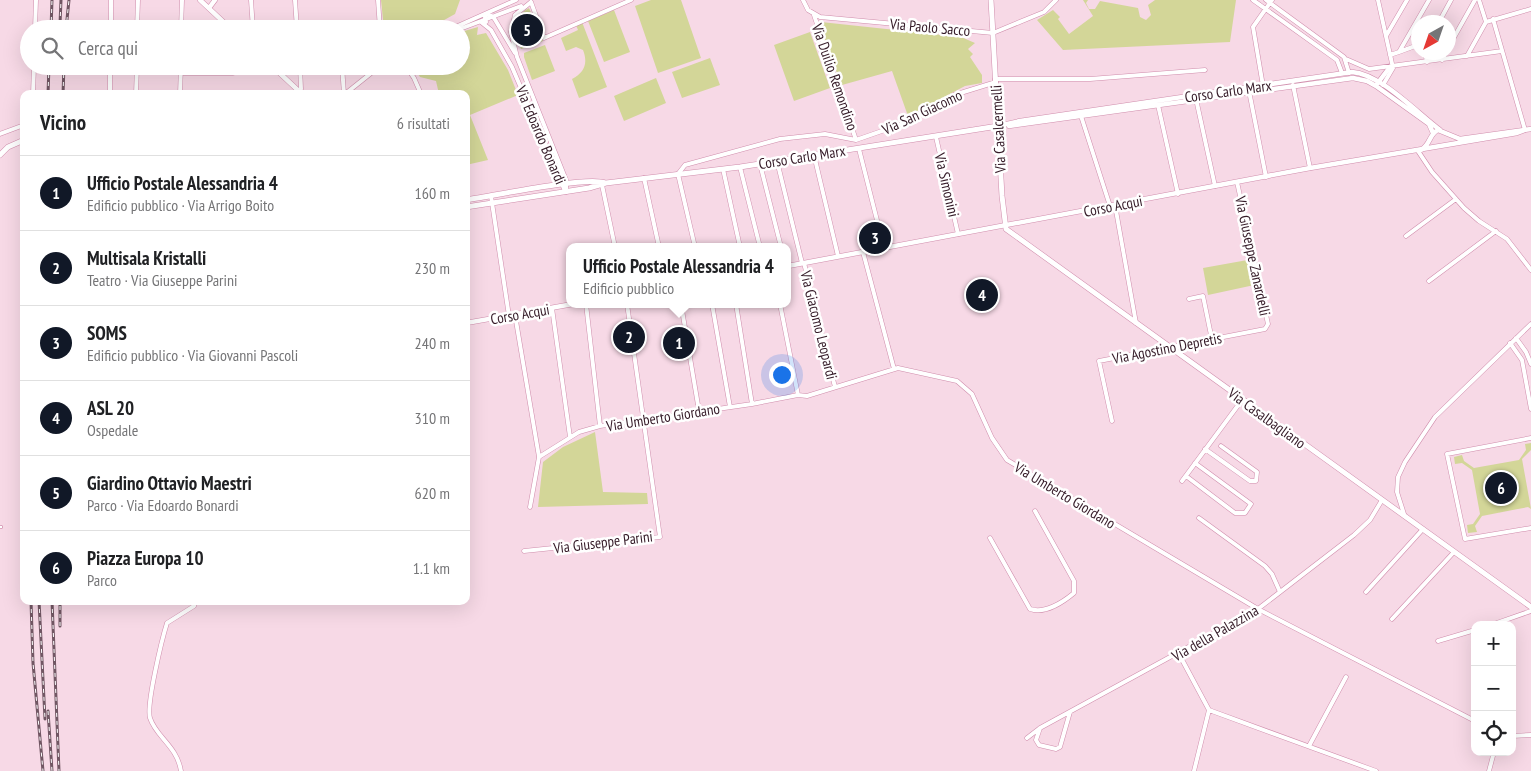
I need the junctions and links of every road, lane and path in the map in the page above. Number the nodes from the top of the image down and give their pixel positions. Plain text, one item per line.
1 (36, 0) edge
2 (111, 0) edge
3 (138, 0) edge
4 (182, 0) edge
5 (200, 0) edge
6 (215, 0) edge
7 (251, 0) edge
8 (294, 0) edge
9 (378, 0) edge
10 (516, 0) edge
11 (630, 0) edge
12 (803, 0) edge
13 (991, 0) edge
14 (1056, 0) edge
15 (1253, 0) edge
16 (1378, 0) edge
17 (1407, 0) edge
18 (1429, 0) edge
19 (1451, 0) edge
20 (1477, 0) edge
21 (533, 1) edge
22 (1269, 1) edge
23 (209, 8) junction
24 (1266, 9) junction
25 (1531, 9) edge
26 (487, 12) junction
27 (814, 14) junction
28 (1421, 15) edge
29 (1443, 15) edge
30 (494, 18) junction
31 (1493, 19) junction
32 (35, 20) edge
33 (111, 20) edge
34 (137, 20) edge
35 (181, 20) edge
36 (222, 20) edge
37 (253, 20) edge
38 (296, 20) edge
39 (378, 20) edge
40 (470, 20) edge
41 (484, 22) junction
42 (1486, 22) junction
43 (470, 26) edge
44 (993, 33) junction
45 (1411, 33) edge
46 (1456, 35) edge
47 (1386, 36) junction
48 (1411, 48) edge
49 (1502, 51) junction
50 (1399, 52) junction
51 (1390, 55) junction
52 (1467, 56) junction
53 (517, 57) junction
54 (1456, 58) edge
55 (1346, 59) junction
56 (1442, 60) edge
57 (1427, 62) joint
58 (1391, 66) junction
59 (1205, 70) dead end
60 (1346, 74) junction
61 (34, 75) edge
62 (110, 75) edge
63 (137, 75) edge
64 (181, 75) edge
65 (282, 75) edge
66 (300, 75) edge
67 (343, 75) edge
68 (369, 75) edge
69 (412, 75) edge
70 (996, 81) junction
71 (1379, 84) junction
72 (1293, 85) junction
73 (1264, 86) junction
74 (33, 90) edge
75 (110, 90) edge
76 (136, 90) edge
77 (180, 90) edge
78 (298, 90) edge
79 (301, 90) edge
80 (345, 90) edge
81 (350, 90) edge
82 (419, 90) edge
83 (1249, 91) junction
84 (1196, 99) junction
85 (1158, 105) junction
86 (1081, 116) junction
87 (20, 126) edge
88 (998, 126) junction
89 (1531, 129) edge
90 (1440, 130) junction
91 (1525, 130) junction
92 (0, 134) edge
93 (1447, 134) junction
94 (1432, 135) junction
95 (936, 137) junction
96 (856, 140) junction
97 (20, 142) edge
98 (1444, 145) junction
99 (1438, 146) junction
100 (859, 149) junction
101 (1418, 151) junction
102 (0, 155) edge
103 (814, 155) junction
104 (777, 161) junction
105 (760, 164) junction
106 (740, 167) junction
107 (1310, 168) junction
108 (723, 169) junction
109 (678, 174) junction
110 (1266, 177) junction
111 (644, 178) junction
112 (1237, 182) junction
113 (604, 184) junction
114 (564, 185) junction
115 (1215, 186) junction
116 (566, 192) junction
117 (1178, 194) junction
118 (491, 196) junction
119 (470, 199) edge
120 (1456, 199) junction
121 (492, 204) junction
122 (1116, 205) junction
123 (1110, 206) junction
124 (470, 207) edge
125 (1005, 226) junction
126 (1496, 231) junction
127 (958, 234) junction
128 (1406, 236) dead end
129 (614, 243) edge
130 (658, 243) edge
131 (694, 243) edge
132 (739, 243) edge
133 (759, 243) edge
134 (780, 243) edge
135 (884, 248) junction
136 (864, 252) junction
137 (838, 256) junction
138 (803, 263) junction
139 (791, 265) edge
140 (1531, 270) edge
141 (1429, 281) dead end
142 (1189, 299) dead end
143 (566, 305) edge
144 (552, 308) junction
145 (586, 308) edge
146 (628, 308) edge
147 (682, 308) edge
148 (713, 308) edge
149 (737, 308) edge
150 (781, 308) edge
151 (515, 315) junction
152 (508, 316) junction
153 (470, 322) edge
154 (1136, 323) junction
155 (1531, 324) edge
156 (1265, 329) joint
157 (1516, 338) junction
158 (1212, 340) junction
159 (1510, 343) junction
160 (1170, 348) junction
161 (1531, 364) edge
162 (894, 369) junction
163 (835, 387) junction
164 (798, 395) junction
165 (1242, 400) junction
166 (752, 404) junction
167 (730, 406) junction
168 (1531, 409) edge
169 (699, 411) junction
170 (643, 418) junction
171 (1112, 421) dead end
172 (600, 426) junction
173 (570, 437) junction
174 (1531, 438) edge
175 (1222, 446) dead end
176 (1205, 449) junction
177 (539, 457) junction
178 (1195, 464) junction
179 (1186, 476) junction
180 (1182, 481) dead end
181 (1382, 500) junction
182 (1399, 501) junction
183 (1391, 506) junction
184 (530, 508) dead end
185 (1035, 510) dead end
186 (1199, 518) dead end
187 (1410, 520) junction
188 (1531, 528) edge
189 (1422, 529) junction
190 (990, 538) dead end
191 (524, 551) dead end
192 (1454, 552) junction
193 (1280, 592) junction
194 (1366, 592) dead end
195 (194, 605) edge
196 (1531, 607) edge
197 (1258, 609) junction
198 (1531, 611) edge
199 (1392, 619) dead end
200 (1502, 621) edge
201 (1471, 631) edge
202 (1438, 640) dead end
203 (1179, 654) junction
204 (1346, 677) dead end
205 (1209, 710) junction
206 (1070, 712) junction
207 (1471, 719) edge
208 (1040, 728) junction
209 (1516, 736) edge
210 (1531, 736) edge
211 (1027, 738) dead end
212 (1309, 746) junction
213 (1493, 756) edge
214 (181, 771) edge
215 (1194, 771) edge
216 (1376, 771) edge
217 (1489, 771) edge

1 - 32 street
2 - 33 street
3 - 34 street
4 - 35 street
5 - 23 street
6 - 23 street
7 - 37 street
8 - 38 street
9 - 39 street
10 - 26 street
11 - 21 street
12 - 27 street
13 - 44 main road, Via Casalcermelli
14 - 44 street, Via Paolo Sacco
15 - 24 street
16 - 47 street
17 - 47 street
18 - 28 street
19 - 29 street
20 - 42 street
20 - 46 street
21 - 30 street
21 - 53 street, Via Edoardo Bonardi
22 - 24 street
22 - 55 street
23 - 36 street
24 - 60 street
24 - 73 street
25 - 31 street
26 - 30 street, Via Edoardo Bonardi
26 - 40 street
26 - 41 street
27 - 44 street, Via Paolo Sacco
27 - 96 street, Via Duilio Remondino
30 - 41 street
30 - 53 street, Via Edoardo Bonardi
31 - 42 street
31 - 49 street
41 - 43 street
41 - 114 street, Via Edoardo Bonardi
42 - 52 street
44 - 70 main road, Via Casalcermelli
45 - 50 street
47 - 51 street
48 - 50 street
49 - 52 street
49 - 91 street
50 - 51 street
51 - 58 street
52 - 54 street
53 - 114 street, Via Edoardo Bonardi
55 - 58 street
55 - 60 street
56 - 57 street
57 - 58 street
58 - 71 street
59 - 70 street, Via San Giacomo
60 - 71 street, Corso Carlo Marx
60 - 72 street, Corso Carlo Marx
60 - 73 street, Corso Carlo Marx
61 - 74 street
62 - 75 street
63 - 76 street
64 - 77 street
65 - 78 street
66 - 79 street
67 - 80 street
68 - 81 street
69 - 82 street
70 - 88 main road, Via Casalcermelli
70 - 96 street, Via San Giacomo
71 - 90 street, Corso Carlo Marx
71 - 94 street, Corso Carlo Marx
72 - 83 street, Corso Carlo Marx
72 - 107 street
73 - 88 street, Corso Carlo Marx
83 - 84 street, Corso Carlo Marx
83 - 110 street
84 - 85 street, Corso Carlo Marx
84 - 115 street
85 - 86 street, Corso Carlo Marx
85 - 117 street
86 - 88 street, Corso Carlo Marx
86 - 123 street
87 - 92 street
88 - 95 main road, Corso Carlo Marx
88 - 125 main road, Via Casalcermelli
89 - 91 street
90 - 93 street
90 - 94 street
91 - 93 street
91 - 98 street
93 - 98 street
94 - 99 street
94 - 101 street
95 - 100 main road, Corso Carlo Marx
95 - 127 street, Via Simonini
96 - 109 street
97 - 102 main road
98 - 99 street
99 - 101 street, Corso Acqui
100 - 103 main road, Corso Carlo Marx
100 - 135 street
101 - 107 street, Corso Acqui
101 - 120 street
103 - 104 main road, Corso Carlo Marx
103 - 137 street
104 - 105 main road, Corso Carlo Marx
104 - 138 street, Via Giacomo Leopardi
105 - 106 main road, Corso Carlo Marx
105 - 134 street
106 - 108 main road, Corso Carlo Marx
106 - 133 street
107 - 110 street, Corso Acqui
108 - 109 main road, Corso Carlo Marx
108 - 132 street
109 - 111 main road, Corso Carlo Marx
109 - 131 street
110 - 112 street, Corso Acqui
111 - 113 main road, Corso Carlo Marx
111 - 130 street
112 - 115 street, Corso Acqui
112 - 156 street, Via Giuseppe Zanardelli
113 - 114 main road, Corso Carlo Marx
113 - 116 main road, Corso Carlo Marx
113 - 129 street
114 - 116 street, Via Edoardo Bonardi
114 - 118 main road, Corso Carlo Marx
115 - 117 street, Corso Acqui
116 - 121 main road, Corso Carlo Marx
117 - 122 street, Corso Acqui
118 - 119 main road, Corso Carlo Marx
118 - 121 street
120 - 126 street
120 - 128 street
121 - 124 main road, Corso Carlo Marx
121 - 152 street
122 - 123 street, Corso Acqui
122 - 154 street
123 - 125 street, Corso Acqui
125 - 127 street, Corso Acqui
125 - 154 main road, Via Casalbagliano
126 - 140 street
126 - 141 street
127 - 135 street, Corso Acqui
135 - 136 street, Corso Acqui
136 - 137 street, Corso Acqui
136 - 162 street
137 - 138 street, Corso Acqui
138 - 139 street, Corso Acqui
138 - 163 street, Via Giacomo Leopardi
142 - 158 street
143 - 144 street, Corso Acqui
144 - 151 street, Corso Acqui
144 - 173 street
145 - 172 street
146 - 170 street, Via Giuseppe Parini
147 - 169 street
148 - 167 street
149 - 166 street
150 - 164 street
151 - 152 street, Corso Acqui
151 - 177 street
152 - 153 street, Corso Acqui
154 - 160 main road, Via Casalbagliano
155 - 157 street
156 - 158 street, Via Agostino Depretis
157 - 159 street
157 - 161 street
158 - 160 street, Via Agostino Depretis
159 - 168 street
159 - 182 street
160 - 165 main road, Via Casalbagliano
160 - 171 street, Via Agostino Depretis
162 - 163 street, Via Umberto Giordano
162 - 197 street, Via Umberto Giordano
163 - 164 street, Via Umberto Giordano
164 - 166 street, Via Umberto Giordano
165 - 176 street
165 - 181 main road, Via Casalbagliano
166 - 167 street, Via Umberto Giordano
167 - 169 street, Via Umberto Giordano
169 - 170 street, Via Umberto Giordano
170 - 172 street, Via Umberto Giordano
170 - 191 street, Via Giuseppe Parini
172 - 173 street, Via Umberto Giordano
173 - 177 street, Via Umberto Giordano
174 - 188 street
175 - 176 street
176 - 178 street
177 - 184 street
178 - 179 street
178 - 179 street
179 - 180 street
181 - 183 main road, Via Casalbagliano
181 - 193 street, Via della Palazzina
182 - 183 street
182 - 187 street
183 - 187 main road, Via Casalbagliano
185 - 190 street, Via Umberto Giordano
186 - 193 street
187 - 189 main road, Via Casalbagliano
189 - 192 main road, Via Casalbagliano
189 - 194 street
192 - 196 main road, Via Casalbagliano
192 - 199 street
193 - 197 street, Via della Palazzina
195 - 214 street
197 - 203 street, Via della Palazzina
197 - 207 street, Via Umberto Giordano
198 - 200 street
201 - 202 street
203 - 205 street
203 - 206 street, Via della Palazzina
204 - 212 street
205 - 212 street
205 - 215 street
206 - 208 street, Via della Palazzina
206 - 208 street
208 - 211 street, Via della Palazzina
209 - 210 street
212 - 216 street
213 - 217 street

